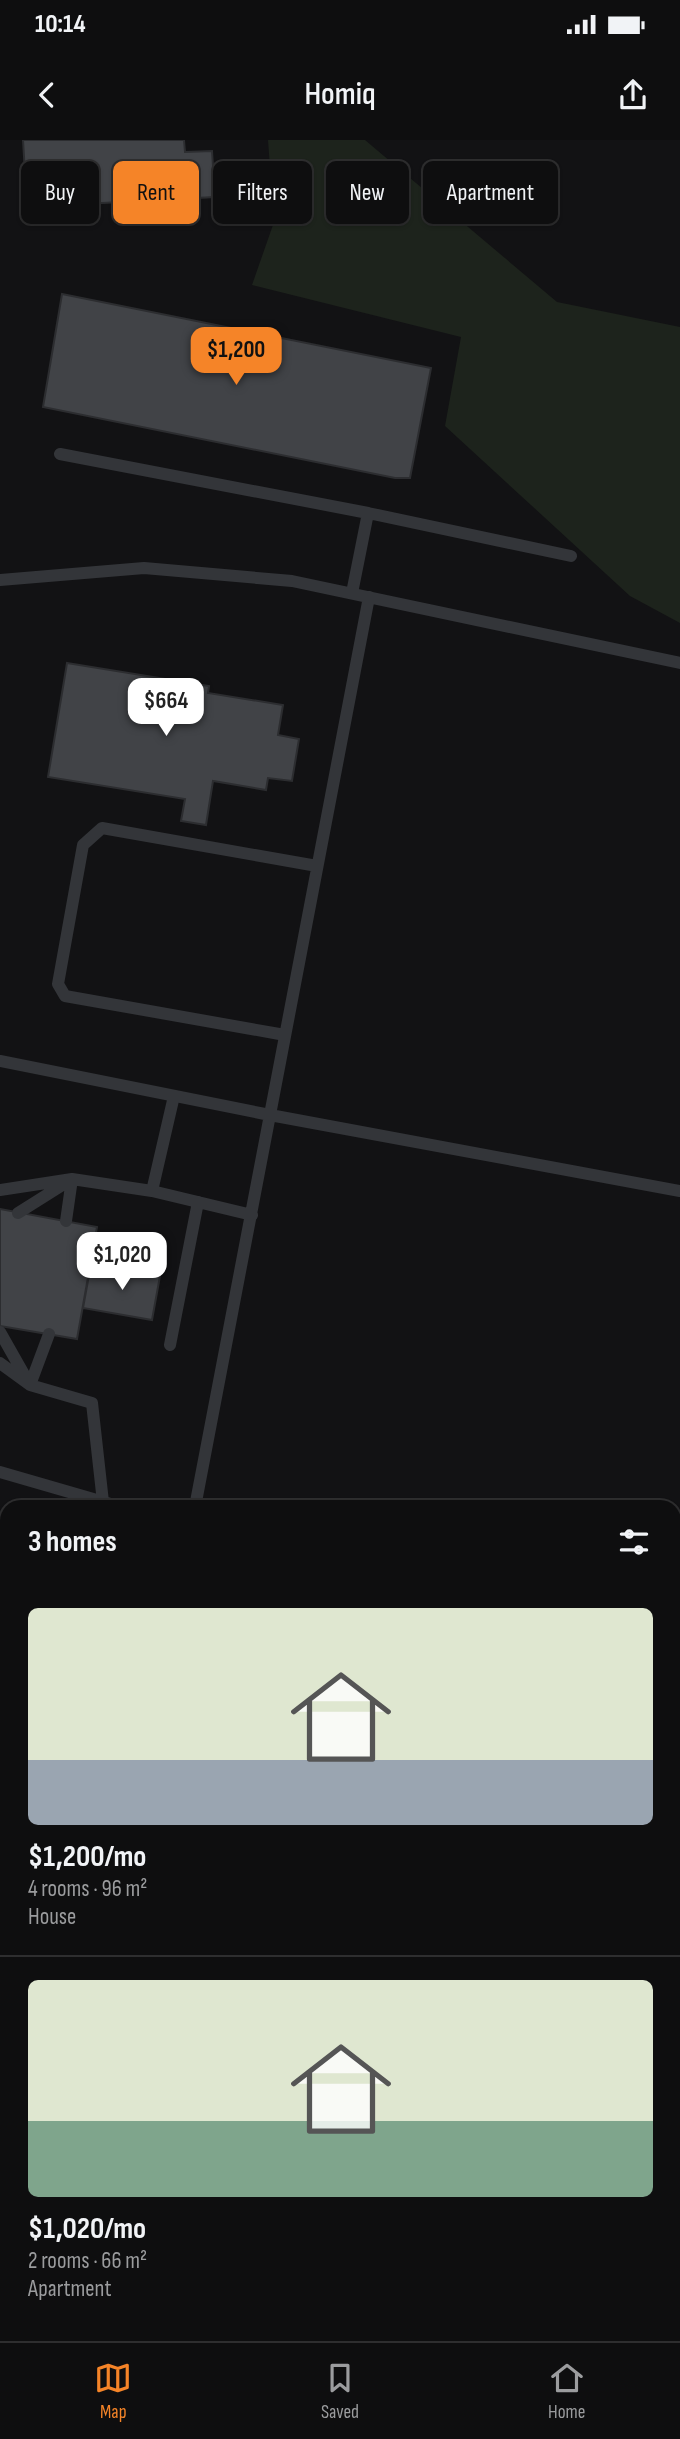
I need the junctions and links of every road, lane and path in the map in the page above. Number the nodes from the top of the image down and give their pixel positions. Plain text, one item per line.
1 (60, 454) dead end
2 (368, 513) junction
3 (571, 556) dead end
4 (0, 580) edge
5 (352, 593) junction
6 (369, 597) junction
7 (680, 663) edge
8 (317, 866) junction
9 (285, 1035) junction
10 (0, 1061) edge
11 (174, 1096) junction
12 (270, 1115) junction
13 (72, 1178) junction
14 (0, 1190) edge
15 (152, 1191) junction
16 (680, 1191) edge
17 (198, 1202) junction
18 (18, 1213) dead end
19 (252, 1215) junction
20 (66, 1222) dead end
21 (0, 1332) edge
22 (49, 1334) dead end
23 (170, 1345) dead end
24 (0, 1363) edge
25 (30, 1385) junction
26 (0, 1472) edge
27 (96, 1500) edge
28 (103, 1500) edge
29 (196, 1500) edge

1 - 2 lane
2 - 3 lane
2 - 5 lane
4 - 5 lane
5 - 6 lane
6 - 7 lane
6 - 8 lane
8 - 9 lane
8 - 9 lane
9 - 12 lane
10 - 11 lane
11 - 12 lane
11 - 15 lane
12 - 16 lane
12 - 19 lane
13 - 14 lane
13 - 15 lane
13 - 18 lane
13 - 20 lane
15 - 17 lane
17 - 19 lane
17 - 23 lane
19 - 29 lane
21 - 25 lane
22 - 25 lane
24 - 25 lane
25 - 28 lane
26 - 27 lane

